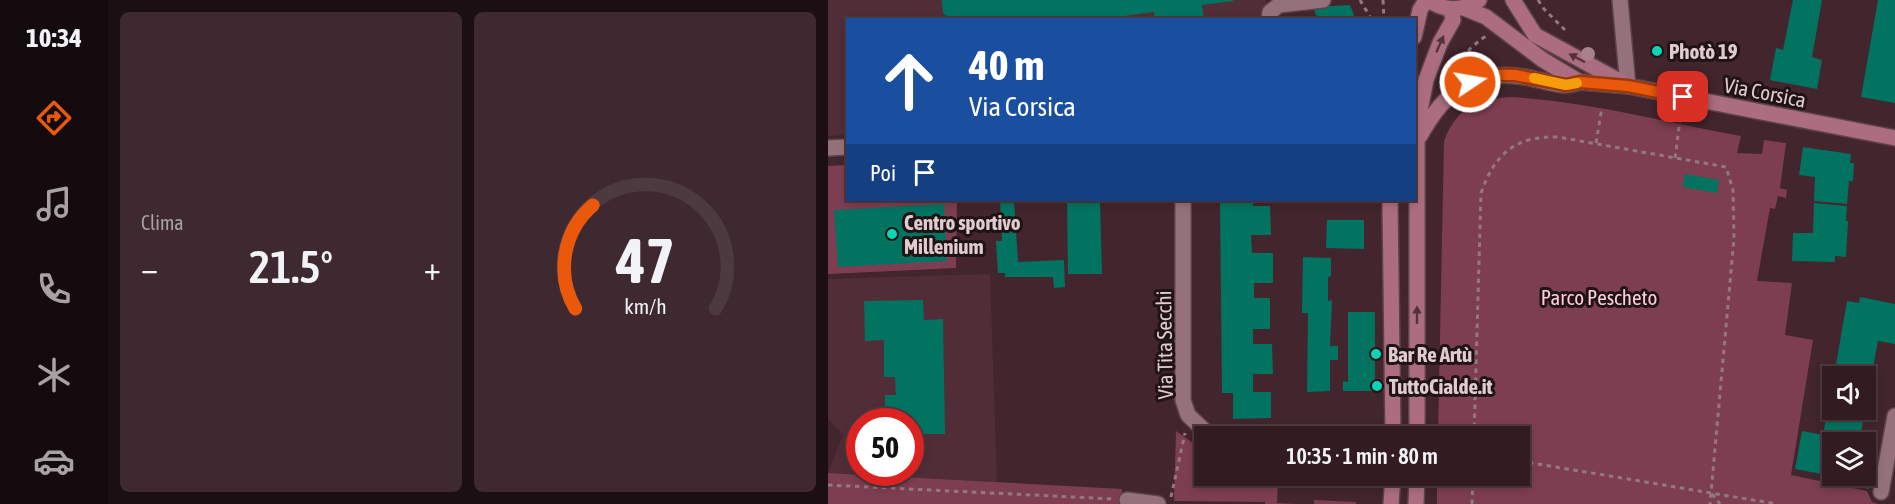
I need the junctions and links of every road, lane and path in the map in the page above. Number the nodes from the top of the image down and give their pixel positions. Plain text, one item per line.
1 (1323, 0) edge
2 (1360, 0) edge
3 (1383, 0) edge
4 (1428, 0) edge
5 (1479, 0) edge
6 (1513, 0) edge
7 (1538, 0) edge
8 (1620, 0) edge
9 (1458, 8) junction
10 (1269, 17) edge
11 (1371, 18) edge
12 (1384, 18) edge
13 (1416, 28) edge
14 (1485, 37) dead end
15 (1574, 37) dead end
16 (1457, 65) dead end
17 (1580, 82) junction
18 (1628, 86) junction
19 (1683, 97) junction
20 (1599, 113) dead end
21 (1895, 138) edge
22 (1417, 141) junction
23 (1596, 143) junction
24 (846, 147) edge
25 (828, 148) edge
26 (1675, 158) junction
27 (1183, 201) edge
28 (1390, 201) edge
29 (1188, 415) junction
30 (1895, 416) edge
31 (1200, 426) edge
32 (1393, 426) edge
33 (1417, 426) edge
34 (1475, 426) edge
35 (1530, 463) edge
36 (828, 485) edge
37 (1392, 486) edge
38 (1417, 486) edge
39 (1473, 486) edge
40 (1881, 492) dead end
41 (1711, 493) junction
42 (1127, 500) joint
43 (1158, 504) edge
44 (1168, 504) edge
45 (1391, 504) edge
46 (1416, 504) edge
47 (1472, 504) edge
48 (1710, 504) edge
49 (1720, 504) edge
50 (1777, 504) edge

1 - 10 street
2 - 11 path
3 - 12 path
4 - 9 main road, Via Corsica
4 - 13 main road
5 - 9 main road
18 -> 6 main road, Via Corsica
7 - 15 path
8 - 18 street
9 - 17 main road, Via Corsica
22 -> 9 main road
14 - 16 path
17 - 18 main road, Via Corsica
17 - 22 main road
18 - 19 main road, Via Corsica
19 - 21 main road, Via Corsica
19 - 26 path
20 - 23 path
33 -> 22 main road
23 - 26 path
23 - 34 path
24 - 25 street
26 - 41 path
27 - 29 street, Via Tita Secchi
28 - 32 main road
29 - 31 street, Via Tita Secchi
29 - 44 path
30 - 40 street
35 - 41 path
36 - 42 path
37 - 45 main road
38 - 46 main road
39 - 47 path
41 - 48 path
41 - 49 path
41 - 50 path
42 - 43 street

